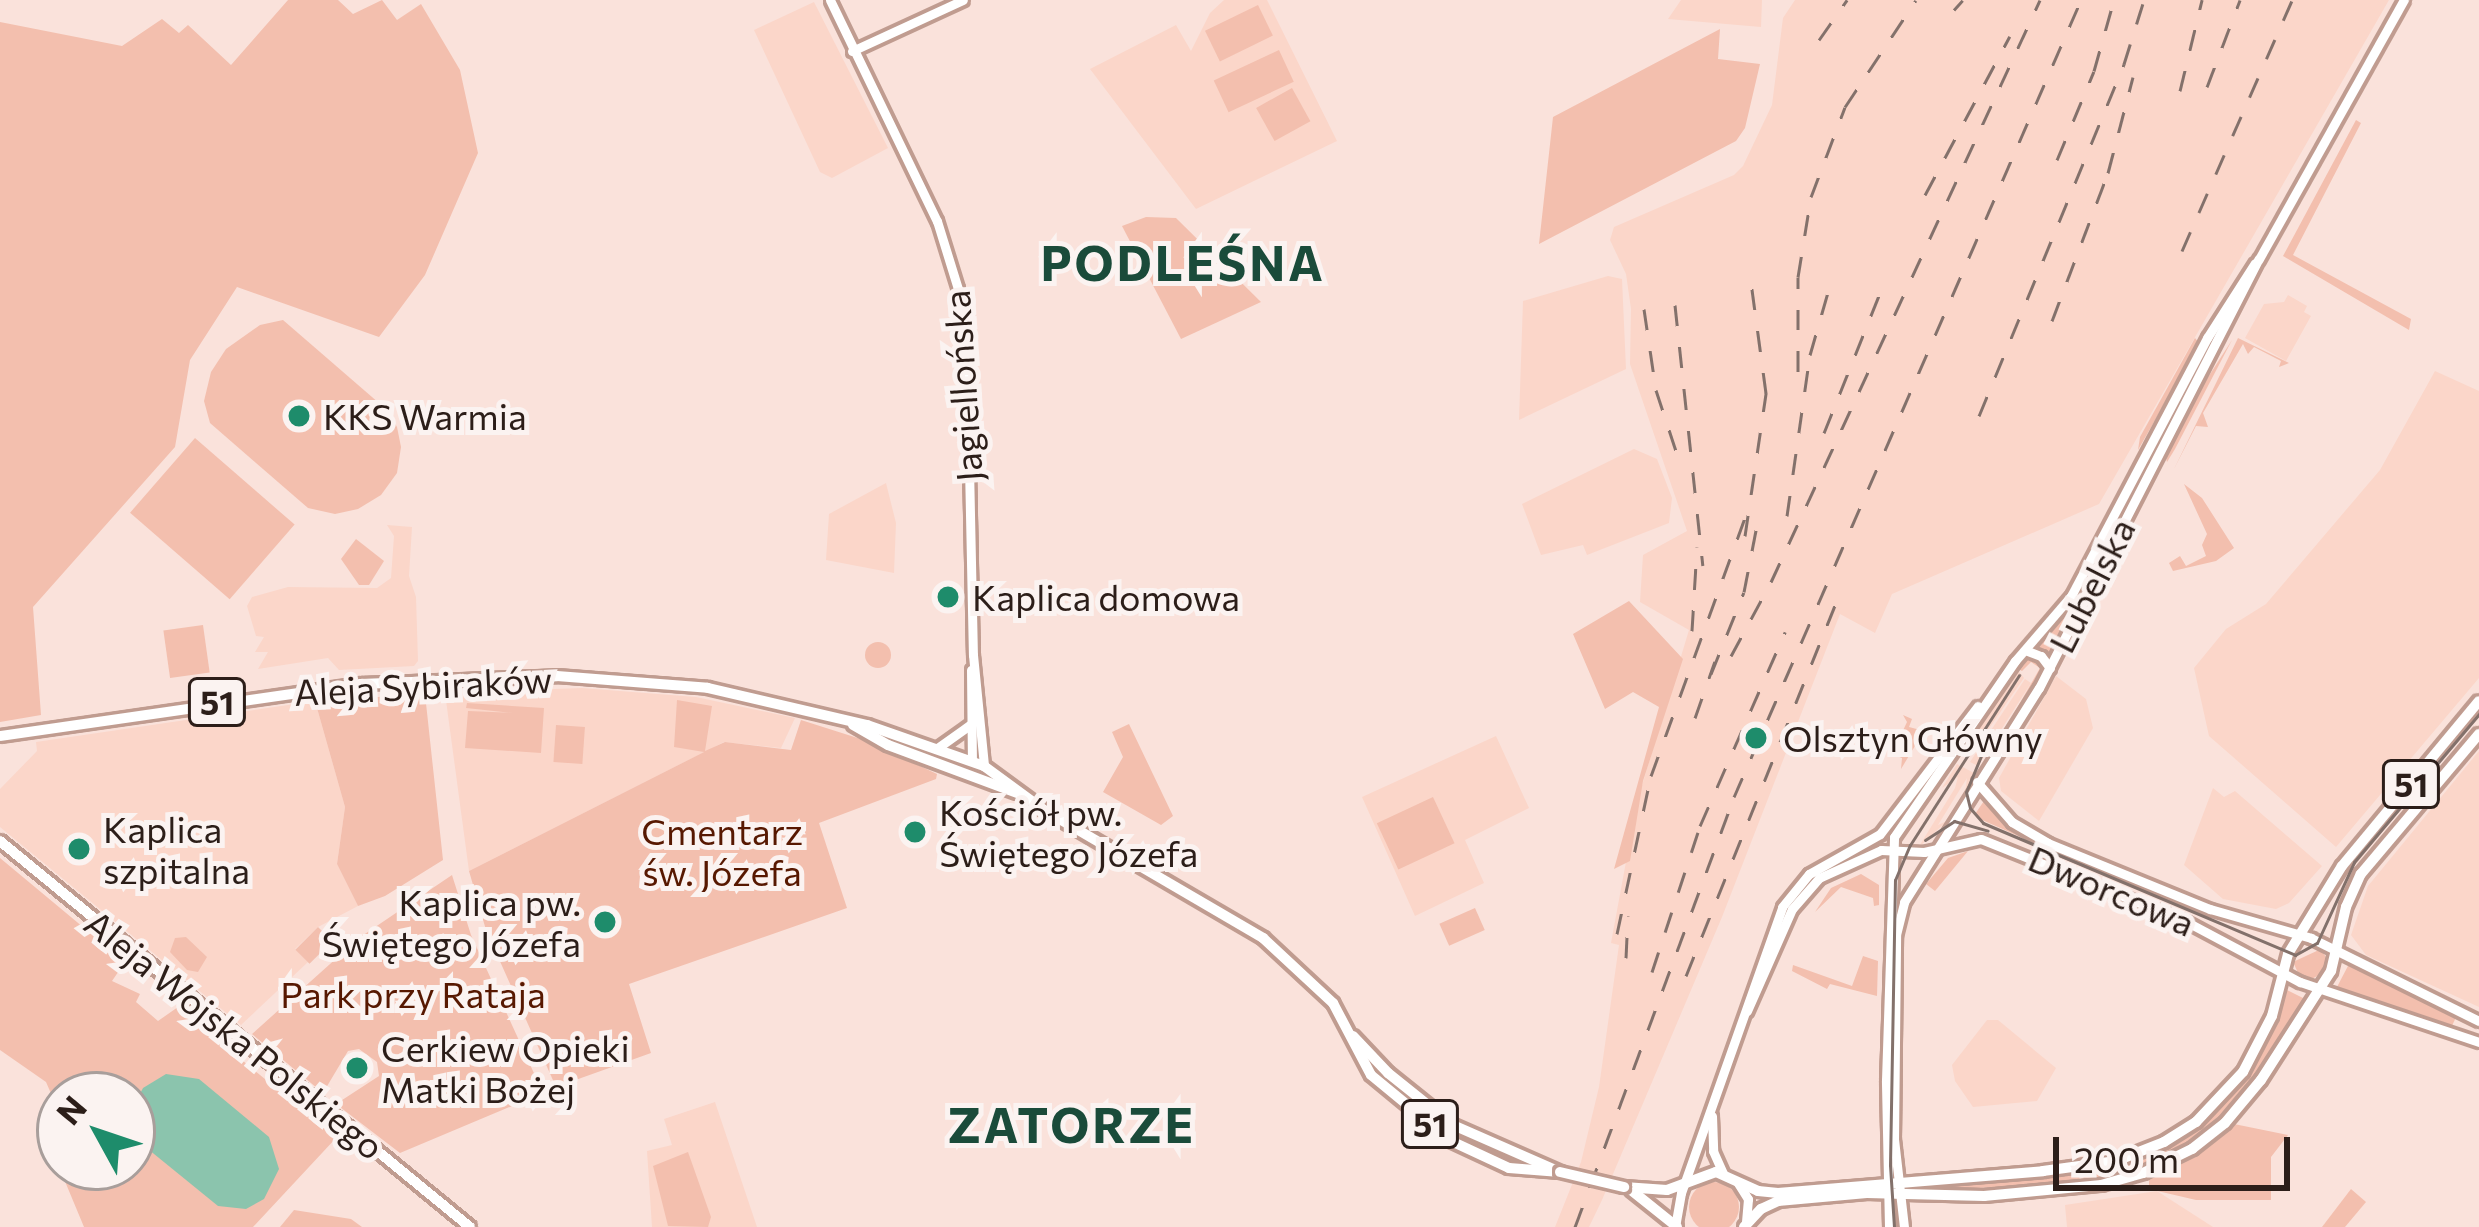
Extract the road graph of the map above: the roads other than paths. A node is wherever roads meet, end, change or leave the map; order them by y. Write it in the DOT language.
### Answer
graph roads {
  1 [pos="830,0"];
  2 [pos="963,0"];
  3 [pos="2404,0"];
  4 [pos="852,51"];
  5 [pos="2259,260"];
  6 [pos="2025,650"];
  7 [pos="973,655"];
  8 [pos="2050,668"];
  9 [pos="1994,691"];
  10 [pos="2479,701"];
  11 [pos="1968,718"];
  12 [pos="846,720"];
  13 [pos="970,724"];
  14 [pos="2479,734"];
  15 [pos="1963,735"];
  16 [pos="0,736"];
  17 [pos="936,748"];
  18 [pos="977,764"];
  19 [pos="1977,782"];
  20 [pos="1017,793"];
  21 [pos="0,841"];
  22 [pos="1890,848"];
  23 [pos="1933,850"];
  24 [pos="1827,868"];
  25 [pos="2300,934"];
  26 [pos="2336,952"];
  27 [pos="2284,972"];
  28 [pos="2319,988"];
  29 [pos="2479,1021"];
  30 [pos="2479,1042"];
  31 [pos="1712,1105"];
  32 [pos="1729,1176"];
  33 [pos="1685,1182"];
  34 [pos="1626,1188"];
  35 [pos="1893,1188"];
  36 [pos="1745,1225"];
  37 [pos="470,1227"];
  38 [pos="1676,1227"];
  39 [pos="1889,1227"];
  40 [pos="1904,1227"];
  1 -- 4 [label="street, Jagiellońska"];
  2 -- 4 [label="street"];
  3 -- 5 [label="street, Lubelska"];
  4 -- 7 [label="street, Jagiellońska"];
  5 -- 6 [label="street, Lubelska"];
  5 -- 8 [label="street, Lubelska"];
  6 -- 8 [label="street, Lubelska"];
  6 -- 9 [label="street"];
  7 -- 13 [label="street, Jagiellońska"];
  7 -- 18 [label="street, Jagiellońska"];
  8 -- 19 [label="street"];
  9 -- 11 [label="street"];
  9 -- 15 [label="street"];
  10 -- 25 [label="main road, 51"];
  11 -- 15 [label="street"];
  11 -- 24 [label="street"];
  12 -- 16 [label="main road, Aleja Sybiraków / 51"];
  12 -- 17 [label="main road, Aleja Sybiraków / 51"];
  12 -- 20 [label="main road, Aleja Sybiraków / 51"];
  13 -- 17 [label="street"];
  13 -- 18 [label="street, Jagiellońska"];
  14 -- 26 [label="main road, 51"];
  15 -- 22 [label="street"];
  17 -- 18 [label="main road, Aleja Sybiraków / 51"];
  18 -- 20 [label="main road, 51"];
  19 -- 23 [label="street"];
  19 -- 25 [label="street, Dworcowa"];
  20 -- 34 [label="main road, 51, bridge"];
  21 -- 37 [label="main road, Aleja Wojska Polskiego"];
  22 -- 23 [label="street, Dworcowa"];
  22 -- 24 [label="street"];
  22 -- 35 [label="street"];
  23 -- 27 [label="street, Dworcowa"];
  23 -- 35 [label="street"];
  24 -- 31 [label="street"];
  25 -- 26 [label="street, Dworcowa"];
  25 -- 27 [label="main road, 51"];
  26 -- 28 [label="main road, 51"];
  26 -- 29 [label="street"];
  27 -- 28 [label="street, Dworcowa"];
  27 -- 35 [label="main road, 51"];
  28 -- 30 [label="street"];
  28 -- 35 [label="main road, 51"];
  31 -- 32 [label="street"];
  31 -- 33 [label="street"];
  32 -- 33 [label="main road, 51"];
  32 -- 35 [label="main road, 51"];
  32 -- 36 [label="street"];
  33 -- 34 [label="main road, 51"];
  33 -- 38 [label="street"];
  34 -- 38 [label="main road, 51"];
  35 -- 36 [label="main road, 51"];
  35 -- 39 [label="street"];
  35 -- 40 [label="street"];
}
